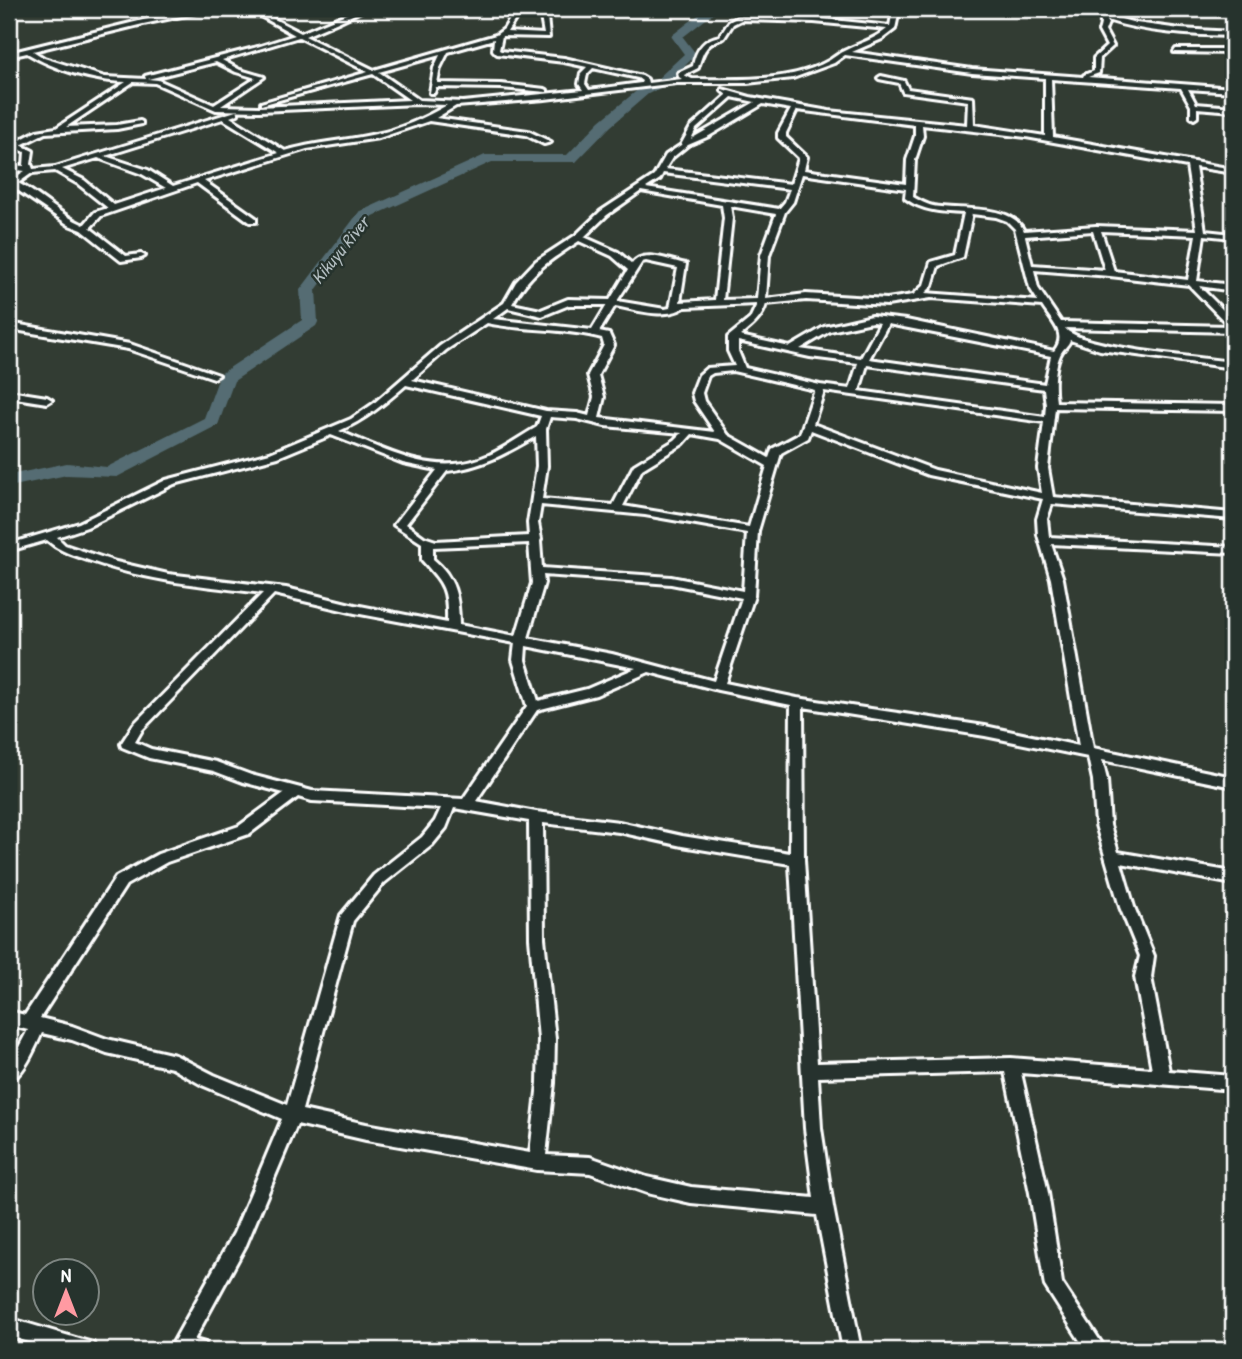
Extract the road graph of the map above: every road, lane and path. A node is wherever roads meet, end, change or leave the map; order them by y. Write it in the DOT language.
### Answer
graph roads {
  1 [pos="212,9"];
  2 [pos="251,9"];
  3 [pos="362,9"];
  4 [pos="519,9"];
  5 [pos="535,9"];
  6 [pos="900,9"];
  7 [pos="1090,9"];
  8 [pos="1172,9"];
  9 [pos="1233,10"];
  10 [pos="1103,17"];
  11 [pos="893,28"];
  12 [pos="1233,34"];
  13 [pos="500,35"];
  14 [pos="301,36"];
  15 [pos="27,50"];
  16 [pos="446,50"];
  17 [pos="1176,51"];
  18 [pos="1233,51"];
  19 [pos="844,53"];
  20 [pos="9,55"];
  21 [pos="219,61"];
  22 [pos="593,65"];
  23 [pos="374,72"];
  24 [pos="1048,76"];
  25 [pos="1080,77"];
  26 [pos="881,78"];
  27 [pos="689,80"];
  28 [pos="709,81"];
  29 [pos="130,82"];
  30 [pos="433,85"];
  31 [pos="644,85"];
  32 [pos="1183,86"];
  33 [pos="1233,90"];
  34 [pos="587,91"];
  35 [pos="575,93"];
  36 [pos="731,95"];
  37 [pos="417,102"];
  38 [pos="761,102"];
  39 [pos="431,103"];
  40 [pos="454,104"];
  41 [pos="1194,106"];
  42 [pos="215,108"];
  43 [pos="795,108"];
  44 [pos="247,109"];
  45 [pos="1233,109"];
  46 [pos="225,116"];
  47 [pos="1194,117"];
  48 [pos="429,119"];
  49 [pos="140,123"];
  50 [pos="918,123"];
  51 [pos="970,127"];
  52 [pos="57,130"];
  53 [pos="1049,138"];
  54 [pos="547,142"];
  55 [pos="687,143"];
  56 [pos="11,144"];
  57 [pos="285,154"];
  58 [pos="98,156"];
  59 [pos="1191,165"];
  60 [pos="9,167"];
  61 [pos="56,169"];
  62 [pos="29,170"];
  63 [pos="798,171"];
  64 [pos="1233,171"];
  65 [pos="661,172"];
  66 [pos="199,181"];
  67 [pos="10,185"];
  68 [pos="794,187"];
  69 [pos="908,187"];
  70 [pos="173,188"];
  71 [pos="641,189"];
  72 [pos="726,205"];
  73 [pos="113,208"];
  74 [pos="781,212"];
  75 [pos="968,212"];
  76 [pos="253,220"];
  77 [pos="85,228"];
  78 [pos="1096,228"];
  79 [pos="1201,231"];
  80 [pos="1019,234"];
  81 [pos="1233,236"];
  82 [pos="579,237"];
  83 [pos="141,256"];
  84 [pos="1028,267"];
  85 [pos="632,270"];
  86 [pos="1110,273"];
  87 [pos="1192,284"];
  88 [pos="1233,288"];
  89 [pos="916,296"];
  90 [pos="719,301"];
  91 [pos="764,301"];
  92 [pos="612,303"];
  93 [pos="1044,304"];
  94 [pos="507,305"];
  95 [pos="674,310"];
  96 [pos="486,320"];
  97 [pos="886,320"];
  98 [pos="9,326"];
  99 [pos="1233,327"];
  100 [pos="1063,330"];
  101 [pos="594,333"];
  102 [pos="733,337"];
  103 [pos="793,349"];
  104 [pos="1056,354"];
  105 [pos="867,360"];
  106 [pos="1233,365"];
  107 [pos="741,369"];
  108 [pos="214,375"];
  109 [pos="403,381"];
  110 [pos="1049,387"];
  111 [pos="820,388"];
  112 [pos="854,393"];
  113 [pos="9,394"];
  114 [pos="47,400"];
  115 [pos="1051,405"];
  116 [pos="1233,408"];
  117 [pos="546,414"];
  118 [pos="1048,420"];
  119 [pos="593,421"];
  120 [pos="808,426"];
  121 [pos="541,429"];
  122 [pos="690,431"];
  123 [pos="333,432"];
  124 [pos="724,437"];
  125 [pos="772,464"];
  126 [pos="442,470"];
  127 [pos="1047,499"];
  128 [pos="536,502"];
  129 [pos="618,506"];
  130 [pos="1233,516"];
  131 [pos="753,531"];
  132 [pos="50,536"];
  133 [pos="536,539"];
  134 [pos="1044,540"];
  135 [pos="427,541"];
  136 [pos="9,548"];
  137 [pos="1233,550"];
  138 [pos="539,571"];
  139 [pos="271,591"];
  140 [pos="748,597"];
  141 [pos="453,628"];
  142 [pos="521,640"];
  143 [pos="647,668"];
  144 [pos="718,686"];
  145 [pos="797,702"];
  146 [pos="533,706"];
  147 [pos="1091,753"];
  148 [pos="1233,782"];
  149 [pos="295,792"];
  150 [pos="459,804"];
  151 [pos="536,817"];
  152 [pos="1112,856"];
  153 [pos="797,860"];
  154 [pos="1233,878"];
  155 [pos="9,1018"];
  156 [pos="32,1025"];
  157 [pos="1011,1065"];
  158 [pos="809,1070"];
  159 [pos="9,1074"];
  160 [pos="1162,1077"];
  161 [pos="1233,1083"];
  162 [pos="292,1115"];
  163 [pos="537,1162"];
  164 [pos="824,1207"];
  165 [pos="9,1327"];
  166 [pos="185,1349"];
  167 [pos="86,1350"];
  168 [pos="852,1350"];
  169 [pos="1097,1350"];
  1 -- 15 [label="street"];
  2 -- 14 [label="street"];
  3 -- 14 [label="street"];
  4 -- 13 [label="street"];
  5 -- 13 [label="street"];
  6 -- 11 [label="street"];
  7 -- 10 [label="street"];
  8 -- 9 [label="street"];
  10 -- 12 [label="street"];
  10 -- 25 [label="street"];
  11 -- 19 [label="street"];
  11 -- 27 [label="street"];
  13 -- 16 [label="street"];
  13 -- 22 [label="street"];
  14 -- 21 [label="street"];
  14 -- 23 [label="street"];
  15 -- 20 [label="street"];
  15 -- 29 [label="street"];
  16 -- 23 [label="street"];
  16 -- 30 [label="street"];
  17 -- 18 [label="street"];
  19 -- 24 [label="street"];
  19 -- 28 [label="street"];
  21 -- 29 [label="street"];
  21 -- 42 [label="street"];
  22 -- 31 [label="street"];
  22 -- 34 [label="street"];
  23 -- 37 [label="street"];
  23 -- 44 [label="street"];
  24 -- 25 [label="street"];
  24 -- 53 [label="street"];
  25 -- 32 [label="street"];
  26 -- 51 [label="street"];
  27 -- 28 [label="street"];
  27 -- 31 [label="street"];
  28 -- 36 [label="street"];
  29 -- 42 [label="street"];
  29 -- 52 [label="street"];
  30 -- 35 [label="street"];
  30 -- 39 [label="street"];
  31 -- 34 [label="street"];
  32 -- 33 [label="street"];
  32 -- 41 [label="street"];
  34 -- 35 [label="street"];
  35 -- 40 [label="street"];
  36 -- 38 [label="street"];
  36 -- 55 [label="street"];
  37 -- 39 [label="street"];
  37 -- 44 [label="street"];
  38 -- 43 [label="street"];
  38 -- 55 [label="street"];
  39 -- 40 [label="street"];
  40 -- 48 [label="street"];
  41 -- 45 [label="street"];
  41 -- 47 [label="street"];
  42 -- 44 [label="street"];
  42 -- 46 [label="street"];
  43 -- 50 [label="street"];
  43 -- 63 [label="street"];
  44 -- 46 [label="street"];
  46 -- 57 [label="street"];
  46 -- 58 [label="street"];
  48 -- 54 [label="street"];
  48 -- 57 [label="street"];
  49 -- 52 [label="street"];
  50 -- 51 [label="street"];
  50 -- 69 [label="street"];
  51 -- 53 [label="street"];
  52 -- 56 [label="street"];
  53 -- 59 [label="street"];
  55 -- 65 [label="street"];
  56 -- 62 [label="street"];
  57 -- 66 [label="street"];
  58 -- 61 [label="street"];
  58 -- 70 [label="street"];
  59 -- 64 [label="street"];
  59 -- 79 [label="street"];
  60 -- 62 [label="street"];
  61 -- 62 [label="street"];
  61 -- 73 [label="street"];
  62 -- 67 [label="street"];
  63 -- 68 [label="street"];
  63 -- 69 [label="street"];
  65 -- 68 [label="street"];
  65 -- 71 [label="street"];
  66 -- 70 [label="street"];
  66 -- 76 [label="street"];
  67 -- 77 [label="street"];
  68 -- 74 [label="street"];
  69 -- 75 [label="street"];
  70 -- 73 [label="street"];
  71 -- 72 [label="street"];
  71 -- 82 [label="street"];
  72 -- 74 [label="street"];
  72 -- 90 [label="street"];
  73 -- 77 [label="street"];
  74 -- 91 [label="street"];
  75 -- 80 [label="street"];
  75 -- 89 [label="street"];
  77 -- 83 [label="street"];
  78 -- 79 [label="street"];
  78 -- 80 [label="street"];
  78 -- 86 [label="street"];
  79 -- 81 [label="street"];
  79 -- 87 [label="street"];
  80 -- 84 [label="street"];
  82 -- 85 [label="street"];
  82 -- 94 [label="street"];
  84 -- 86 [label="street"];
  84 -- 93 [label="street"];
  85 -- 92 [label="street"];
  85 -- 95 [label="street"];
  86 -- 87 [label="street"];
  87 -- 88 [label="street"];
  87 -- 99 [label="street"];
  89 -- 91 [label="street"];
  89 -- 93 [label="street"];
  90 -- 91 [label="street"];
  90 -- 95 [label="street"];
  91 -- 102 [label="street"];
  92 -- 94 [label="street"];
  92 -- 95 [label="street"];
  92 -- 101 [label="street"];
  93 -- 100 [label="street"];
  94 -- 96 [label="street"];
  96 -- 101 [label="street"];
  96 -- 109 [label="street"];
  97 -- 103 [label="street"];
  97 -- 104 [label="street"];
  97 -- 105 [label="street"];
  98 -- 108 [label="street"];
  99 -- 100 [label="street"];
  100 -- 104 [label="street"];
  100 -- 106 [label="street"];
  101 -- 119 [label="street"];
  102 -- 103 [label="street"];
  102 -- 107 [label="street"];
  103 -- 105 [label="street"];
  104 -- 110 [label="street"];
  105 -- 110 [label="street"];
  105 -- 112 [label="street"];
  107 -- 111 [label="street"];
  107 -- 124 [label="street"];
  109 -- 117 [label="street"];
  109 -- 123 [label="street"];
  110 -- 115 [label="street"];
  111 -- 112 [label="street"];
  111 -- 120 [label="street"];
  112 -- 118 [label="street"];
  113 -- 114 [label="street"];
  115 -- 116 [label="street"];
  115 -- 118 [label="street"];
  117 -- 119 [label="street"];
  117 -- 121 [label="street"];
  118 -- 127 [label="street"];
  119 -- 122 [label="street"];
  120 -- 125 [label="street"];
  120 -- 127 [label="street"];
  121 -- 126 [label="street"];
  121 -- 128 [label="street"];
  122 -- 124 [label="street"];
  122 -- 129 [label="street"];
  123 -- 126 [label="street"];
  123 -- 132 [label="street"];
  124 -- 125 [label="street"];
  125 -- 131 [label="street"];
  126 -- 135 [label="street"];
  127 -- 130 [label="street"];
  127 -- 134 [label="street"];
  128 -- 129 [label="street"];
  128 -- 133 [label="street"];
  129 -- 131 [label="street"];
  131 -- 140 [label="street"];
  132 -- 136 [label="street"];
  132 -- 139 [label="street"];
  133 -- 135 [label="street"];
  133 -- 138 [label="street"];
  134 -- 137 [label="street"];
  134 -- 147 [label="street"];
  135 -- 141 [label="street"];
  138 -- 140 [label="street"];
  138 -- 142 [label="street"];
  139 -- 141 [label="street"];
  139 -- 149 [label="street"];
  140 -- 144 [label="street"];
  141 -- 142 [label="street"];
  142 -- 143 [label="street"];
  142 -- 146 [label="street"];
  143 -- 144 [label="street"];
  143 -- 146 [label="street"];
  144 -- 145 [label="street"];
  145 -- 147 [label="street"];
  145 -- 153 [label="street"];
  146 -- 150 [label="street"];
  147 -- 148 [label="street"];
  147 -- 152 [label="street"];
  149 -- 150 [label="street"];
  149 -- 156 [label="street"];
  150 -- 151 [label="street"];
  150 -- 162 [label="street"];
  151 -- 153 [label="street"];
  151 -- 163 [label="street"];
  152 -- 154 [label="street"];
  152 -- 160 [label="street"];
  153 -- 158 [label="street"];
  155 -- 156 [label="street"];
  156 -- 159 [label="street"];
  156 -- 162 [label="street"];
  157 -- 158 [label="street"];
  157 -- 160 [label="street"];
  157 -- 169 [label="street"];
  158 -- 164 [label="street"];
  160 -- 161 [label="street"];
  162 -- 163 [label="street"];
  162 -- 166 [label="street"];
  163 -- 164 [label="street"];
  164 -- 168 [label="street"];
  165 -- 167 [label="street"];
}
